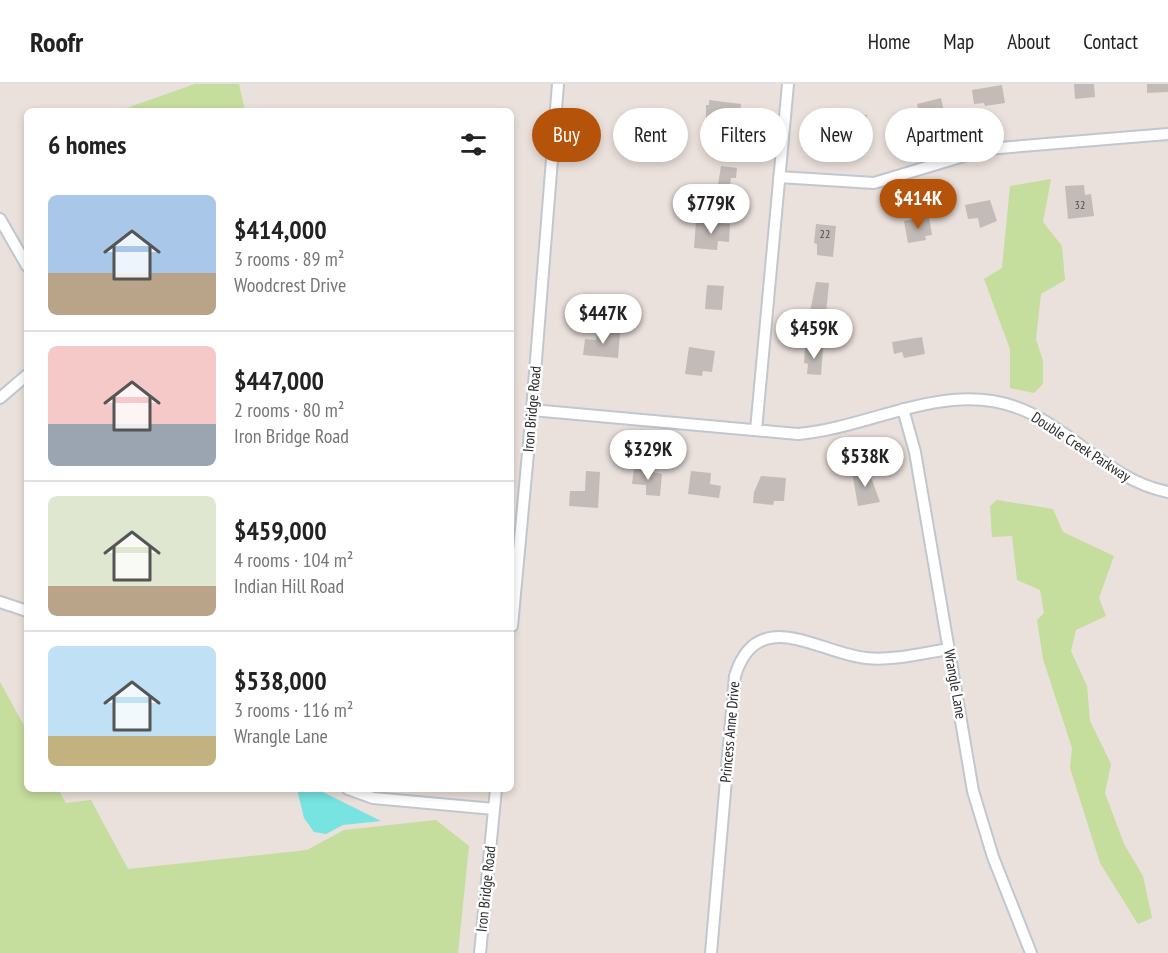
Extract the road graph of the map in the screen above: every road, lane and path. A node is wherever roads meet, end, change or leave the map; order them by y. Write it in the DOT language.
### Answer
graph roads {
  1 [pos="558,84"];
  2 [pos="788,84"];
  3 [pos="1168,134"];
  4 [pos="779,177"];
  5 [pos="0,219"];
  6 [pos="24,261"];
  7 [pos="24,378"];
  8 [pos="0,398"];
  9 [pos="903,409"];
  10 [pos="532,410"];
  11 [pos="756,430"];
  12 [pos="1168,492"];
  13 [pos="0,602"];
  14 [pos="514,604"];
  15 [pos="24,610"];
  16 [pos="949,649"];
  17 [pos="356,792"];
  18 [pos="496,792"];
  19 [pos="494,808"];
  20 [pos="480,953"];
  21 [pos="711,953"];
  22 [pos="1031,953"];
  1 -- 10 [label="street, Iron Bridge Road"];
  2 -- 4 [label="street"];
  3 -- 4 [label="street"];
  4 -- 11 [label="street"];
  5 -- 6 [label="street"];
  7 -- 8 [label="street"];
  9 -- 11 [label="street, Double Creek Parkway"];
  9 -- 12 [label="street, Double Creek Parkway"];
  9 -- 16 [label="street, Wrangle Lane"];
  10 -- 11 [label="street, Double Creek Parkway"];
  10 -- 14 [label="street, Iron Bridge Road"];
  13 -- 15 [label="street"];
  16 -- 21 [label="street, Princess Anne Drive"];
  16 -- 22 [label="street, Wrangle Lane"];
  17 -- 19 [label="street"];
  18 -- 19 [label="street, Iron Bridge Road"];
  19 -- 20 [label="street, Iron Bridge Road"];
}
